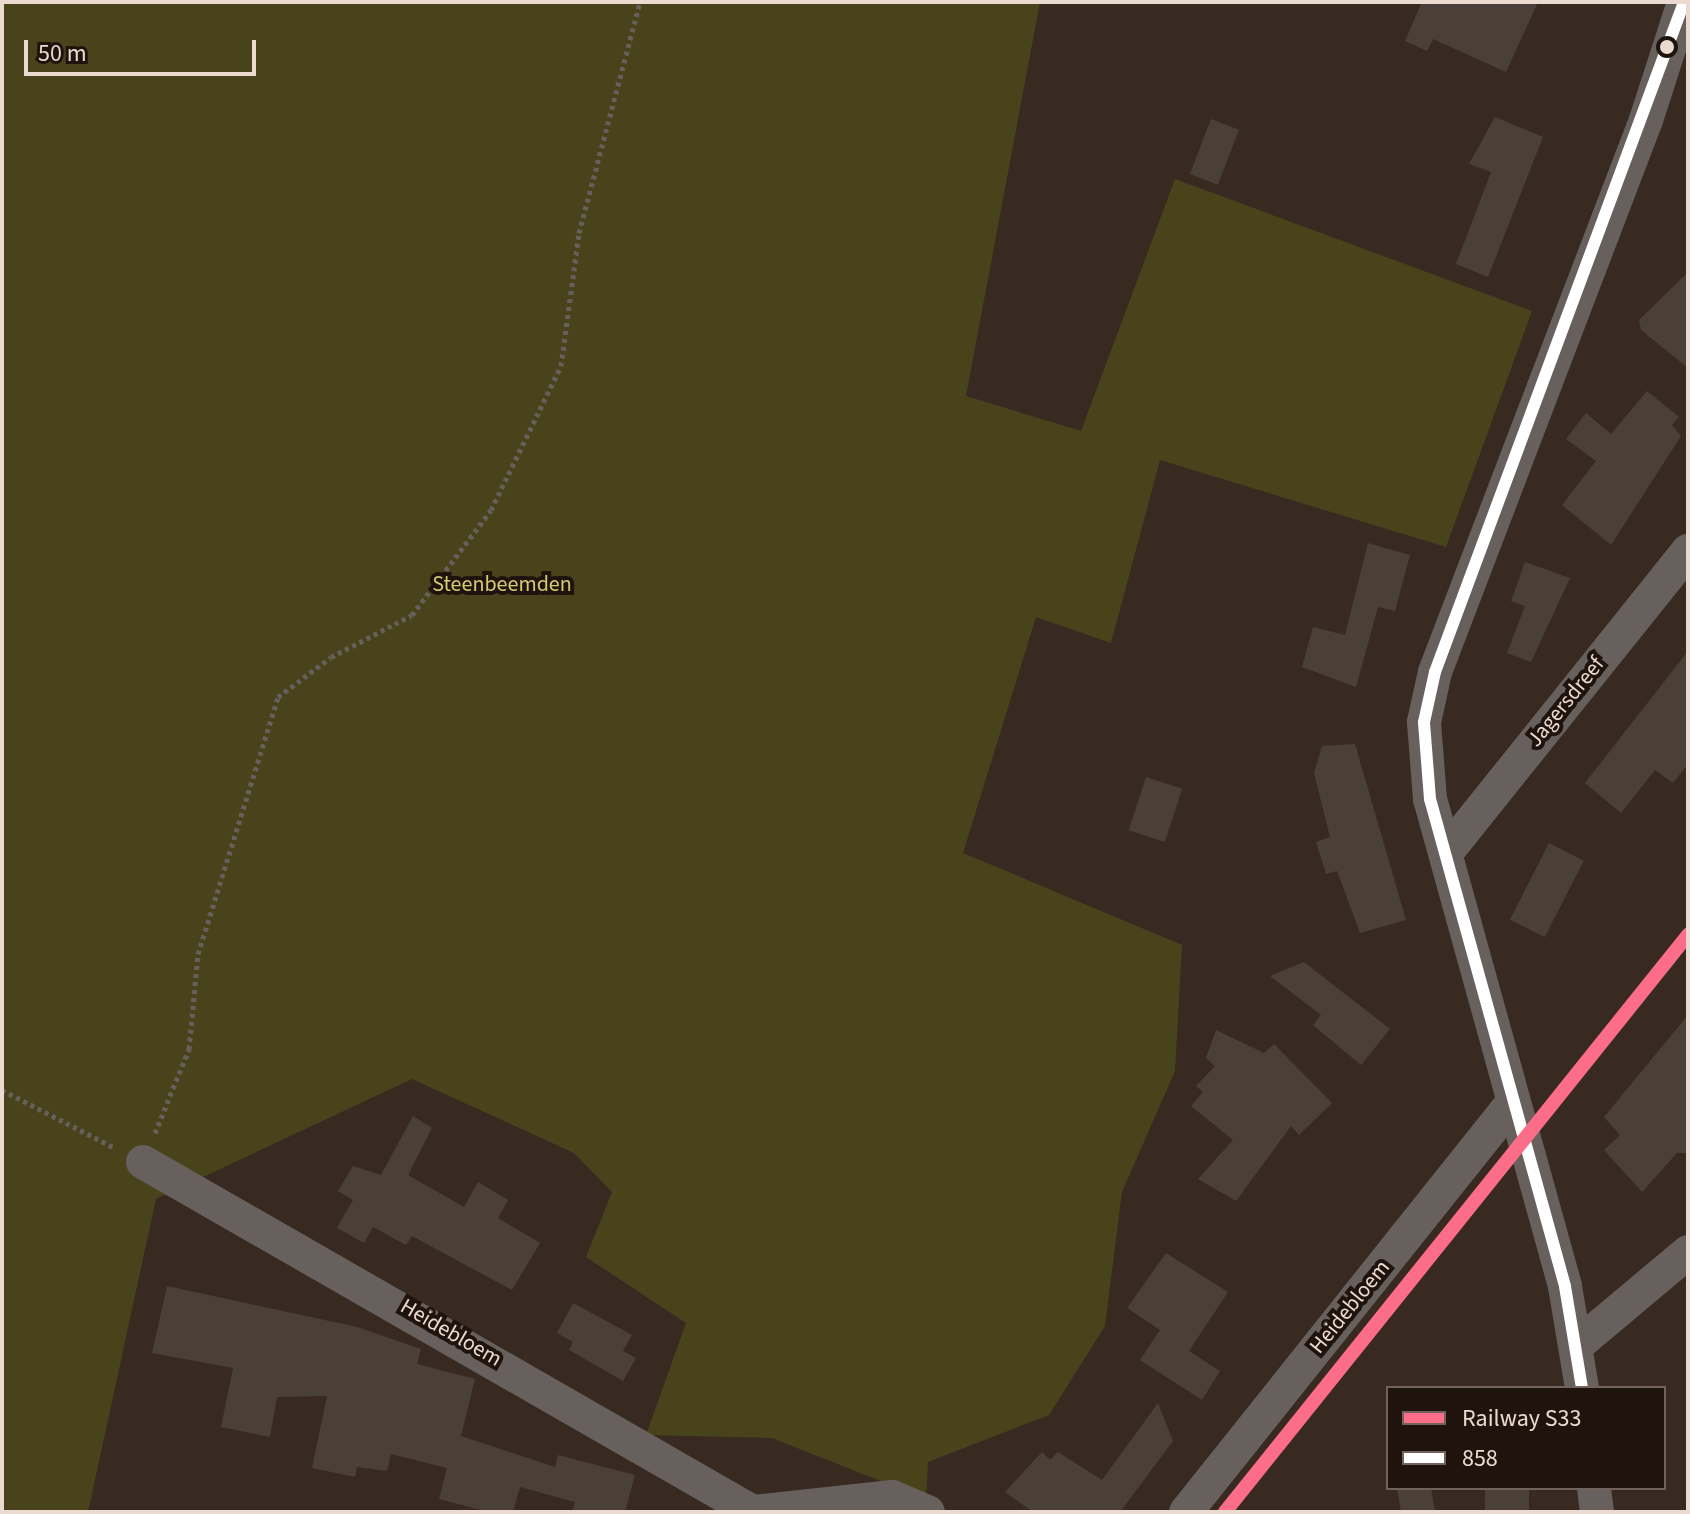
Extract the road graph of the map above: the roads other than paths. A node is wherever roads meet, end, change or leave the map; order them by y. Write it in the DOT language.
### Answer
graph roads {
  1 [pos="1684,2"];
  2 [pos="1688,551"];
  3 [pos="1446,853"];
  4 [pos="1513,1102"];
  5 [pos="143,1162"];
  6 [pos="1688,1252"];
  7 [pos="1576,1346"];
  8 [pos="1582,1386"];
  9 [pos="1594,1490"];
  10 [pos="754,1512"];
  11 [pos="928,1512"];
  12 [pos="1186,1512"];
  13 [pos="1597,1512"];
  1 -- 3 [label="street"];
  2 -- 3 [label="street, Jagersdreef"];
  3 -- 4 [label="street"];
  4 -- 7 [label="street"];
  4 -- 12 [label="street, Heidebloem"];
  5 -- 10 [label="street, Heidebloem"];
  6 -- 7 [label="street"];
  7 -- 8 [label="street"];
  9 -- 13 [label="street"];
  10 -- 11 [label="street, Heidebloem"];
}
